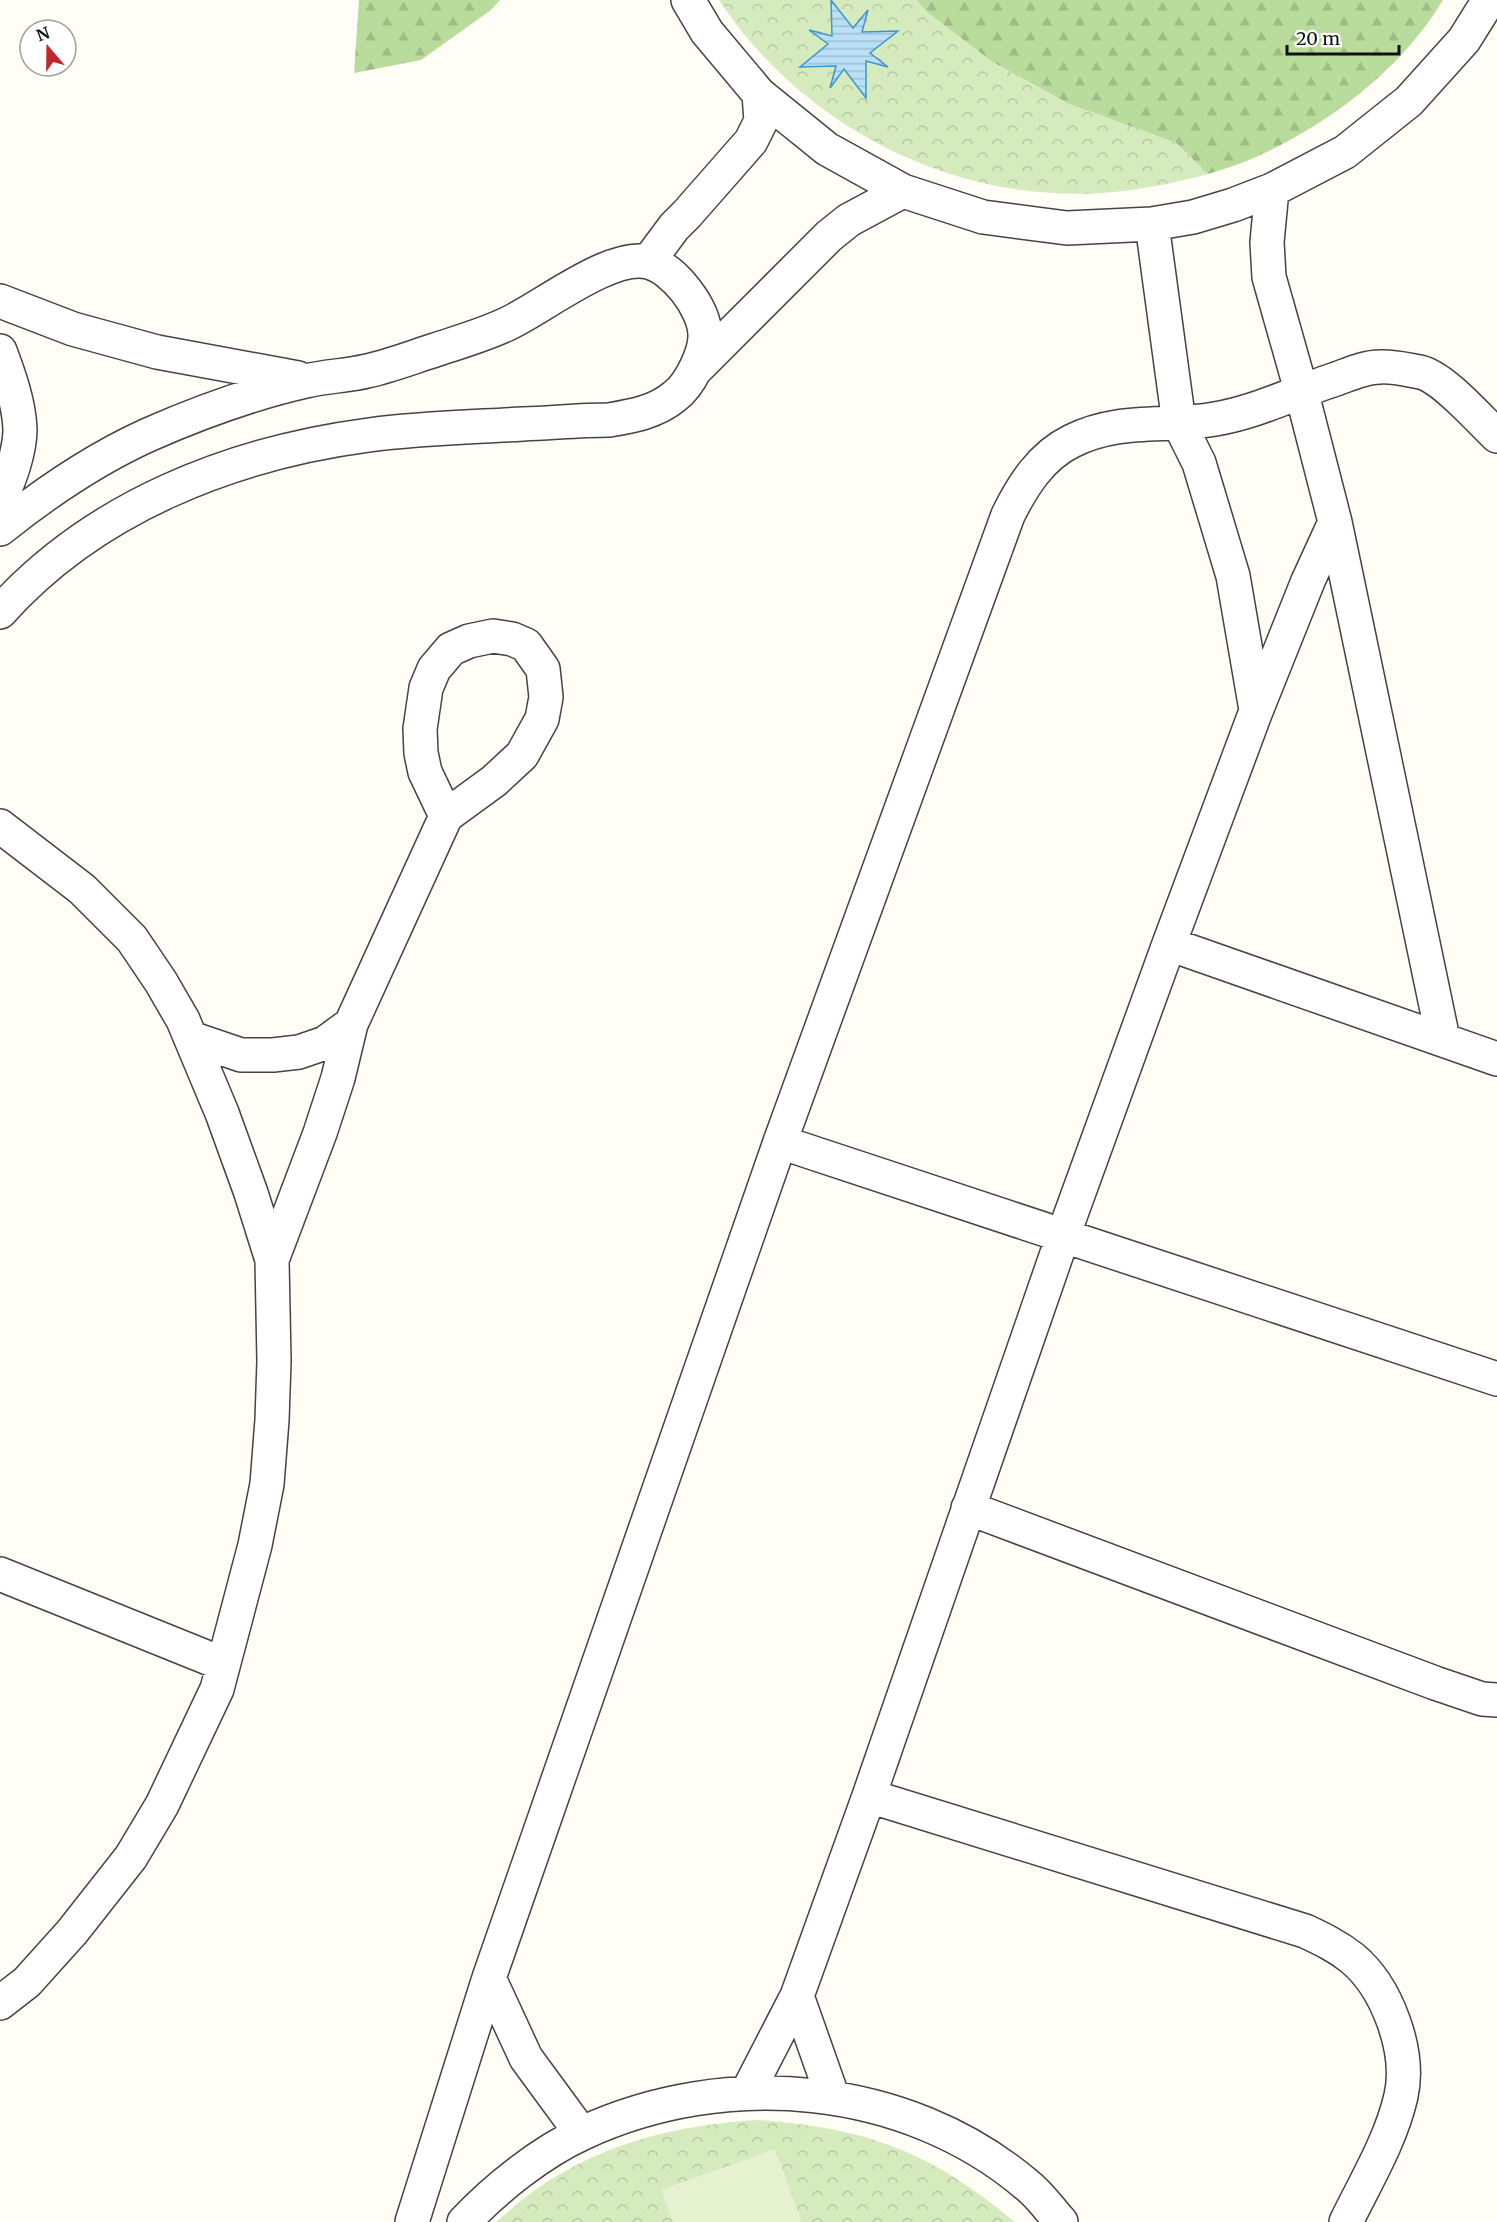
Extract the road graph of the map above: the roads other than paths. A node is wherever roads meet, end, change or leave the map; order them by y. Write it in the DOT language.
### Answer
graph roads {
  1 [pos="688,0"];
  2 [pos="1489,0"];
  3 [pos="759,94"];
  4 [pos="1272,190"];
  5 [pos="903,191"];
  6 [pos="1152,224"];
  7 [pos="648,262"];
  8 [pos="0,301"];
  9 [pos="0,351"];
  10 [pos="698,368"];
  11 [pos="309,380"];
  12 [pos="1301,390"];
  13 [pos="1179,423"];
  14 [pos="1497,436"];
  15 [pos="0,502"];
  16 [pos="1335,522"];
  17 [pos="0,530"];
  18 [pos="0,612"];
  19 [pos="1256,711"];
  20 [pos="446,816"];
  21 [pos="0,826"];
  22 [pos="1169,944"];
  23 [pos="351,1024"];
  24 [pos="191,1038"];
  25 [pos="1443,1039"];
  26 [pos="1497,1059"];
  27 [pos="780,1142"];
  28 [pos="1063,1236"];
  29 [pos="272,1260"];
  30 [pos="1497,1379"];
  31 [pos="968,1508"];
  32 [pos="0,1574"];
  33 [pos="224,1664"];
  34 [pos="1497,1700"];
  35 [pos="869,1796"];
  36 [pos="489,1978"];
  37 [pos="797,1996"];
  38 [pos="0,2003"];
  39 [pos="747,2093"];
  40 [pos="833,2098"];
  41 [pos="581,2133"];
  42 [pos="412,2222"];
  43 [pos="464,2222"];
  44 [pos="1061,2222"];
  45 [pos="1346,2222"];
  1 -- 3 [label="street"];
  2 -- 4 [label="street"];
  3 -- 5 [label="street"];
  3 -- 7 [label="street"];
  4 -- 6 [label="street"];
  4 -- 12 [label="street"];
  5 -- 6 [label="street"];
  5 -- 10 [label="street"];
  6 -- 13 [label="street"];
  7 -- 10 [label="street"];
  7 -- 11 [label="street"];
  8 -- 11 [label="street"];
  9 -- 15 [label="street"];
  10 -- 18 [label="street"];
  11 -- 17 [label="street"];
  12 -- 13 [label="street"];
  12 -- 14 [label="street"];
  12 -- 16 [label="street"];
  13 -- 19 [label="street"];
  13 -- 27 [label="street"];
  16 -- 19 [label="street"];
  16 -- 25 [label="street"];
  19 -- 22 [label="street"];
  20 -- 20 [label="street"];
  20 -- 23 [label="street"];
  21 -- 24 [label="street"];
  22 -- 25 [label="street"];
  22 -- 28 [label="street"];
  23 -- 24 [label="street"];
  23 -- 29 [label="street"];
  24 -- 29 [label="street"];
  25 -- 26 [label="street"];
  27 -- 28 [label="street"];
  27 -- 36 [label="street"];
  28 -- 30 [label="street"];
  28 -- 31 [label="street"];
  29 -- 33 [label="street"];
  31 -- 34 [label="street"];
  31 -- 35 [label="street"];
  32 -- 33 [label="street"];
  33 -- 38 [label="street"];
  35 -- 37 [label="street"];
  35 -- 45 [label="street"];
  36 -- 41 [label="street"];
  36 -- 42 [label="street"];
  37 -- 39 [label="street"];
  37 -- 40 [label="street"];
  39 -- 40 [label="street"];
  39 -- 41 [label="street"];
  40 -- 44 [label="street"];
  41 -- 43 [label="street"];
}
